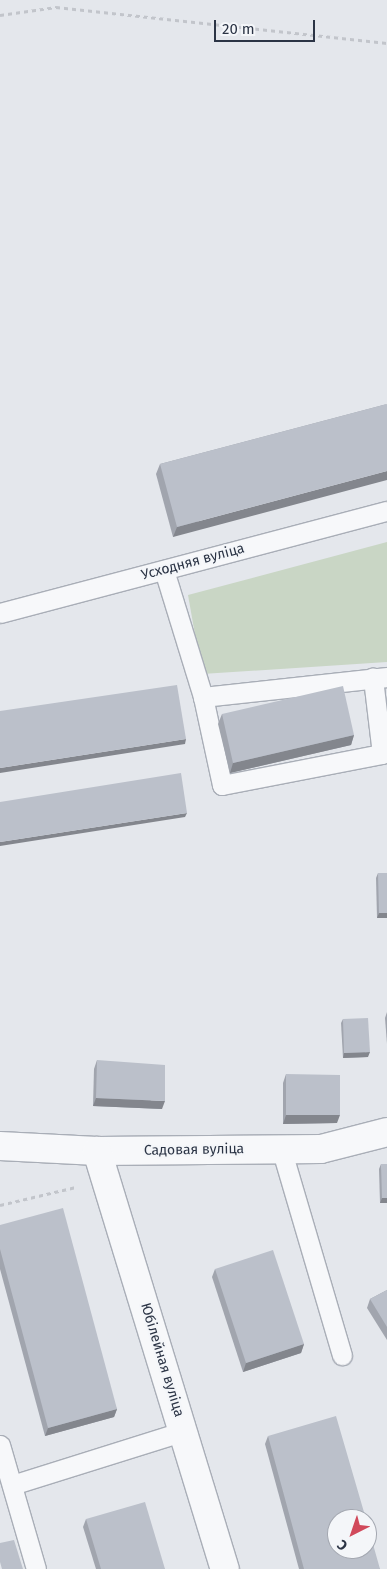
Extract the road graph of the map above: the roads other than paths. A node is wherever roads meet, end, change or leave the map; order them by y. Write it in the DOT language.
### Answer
graph roads {
  1 [pos="387,511"];
  2 [pos="164,570"];
  3 [pos="0,613"];
  4 [pos="380,677"];
  5 [pos="203,698"];
  6 [pos="387,1132"];
  7 [pos="0,1146"];
  8 [pos="281,1148"];
  9 [pos="97,1151"];
  10 [pos="342,1356"];
  11 [pos="184,1431"];
  12 [pos="0,1445"];
  13 [pos="12,1485"];
  14 [pos="36,1569"];
  15 [pos="225,1569"];
  1 -- 2 [label="lane, Усходняя вуліца"];
  2 -- 3 [label="lane, Усходняя вуліца"];
  2 -- 5 [label="lane"];
  4 -- 5 [label="lane"];
  4 -- 5 [label="lane"];
  6 -- 8 [label="street, Садовая вуліца"];
  7 -- 9 [label="street, Садовая вуліца"];
  8 -- 9 [label="street, Садовая вуліца"];
  8 -- 10 [label="lane"];
  9 -- 11 [label="street, Юбілейная вуліца"];
  11 -- 13 [label="lane"];
  11 -- 15 [label="street, Юбілейная вуліца"];
  12 -- 13 [label="lane"];
  13 -- 14 [label="lane"];
}
